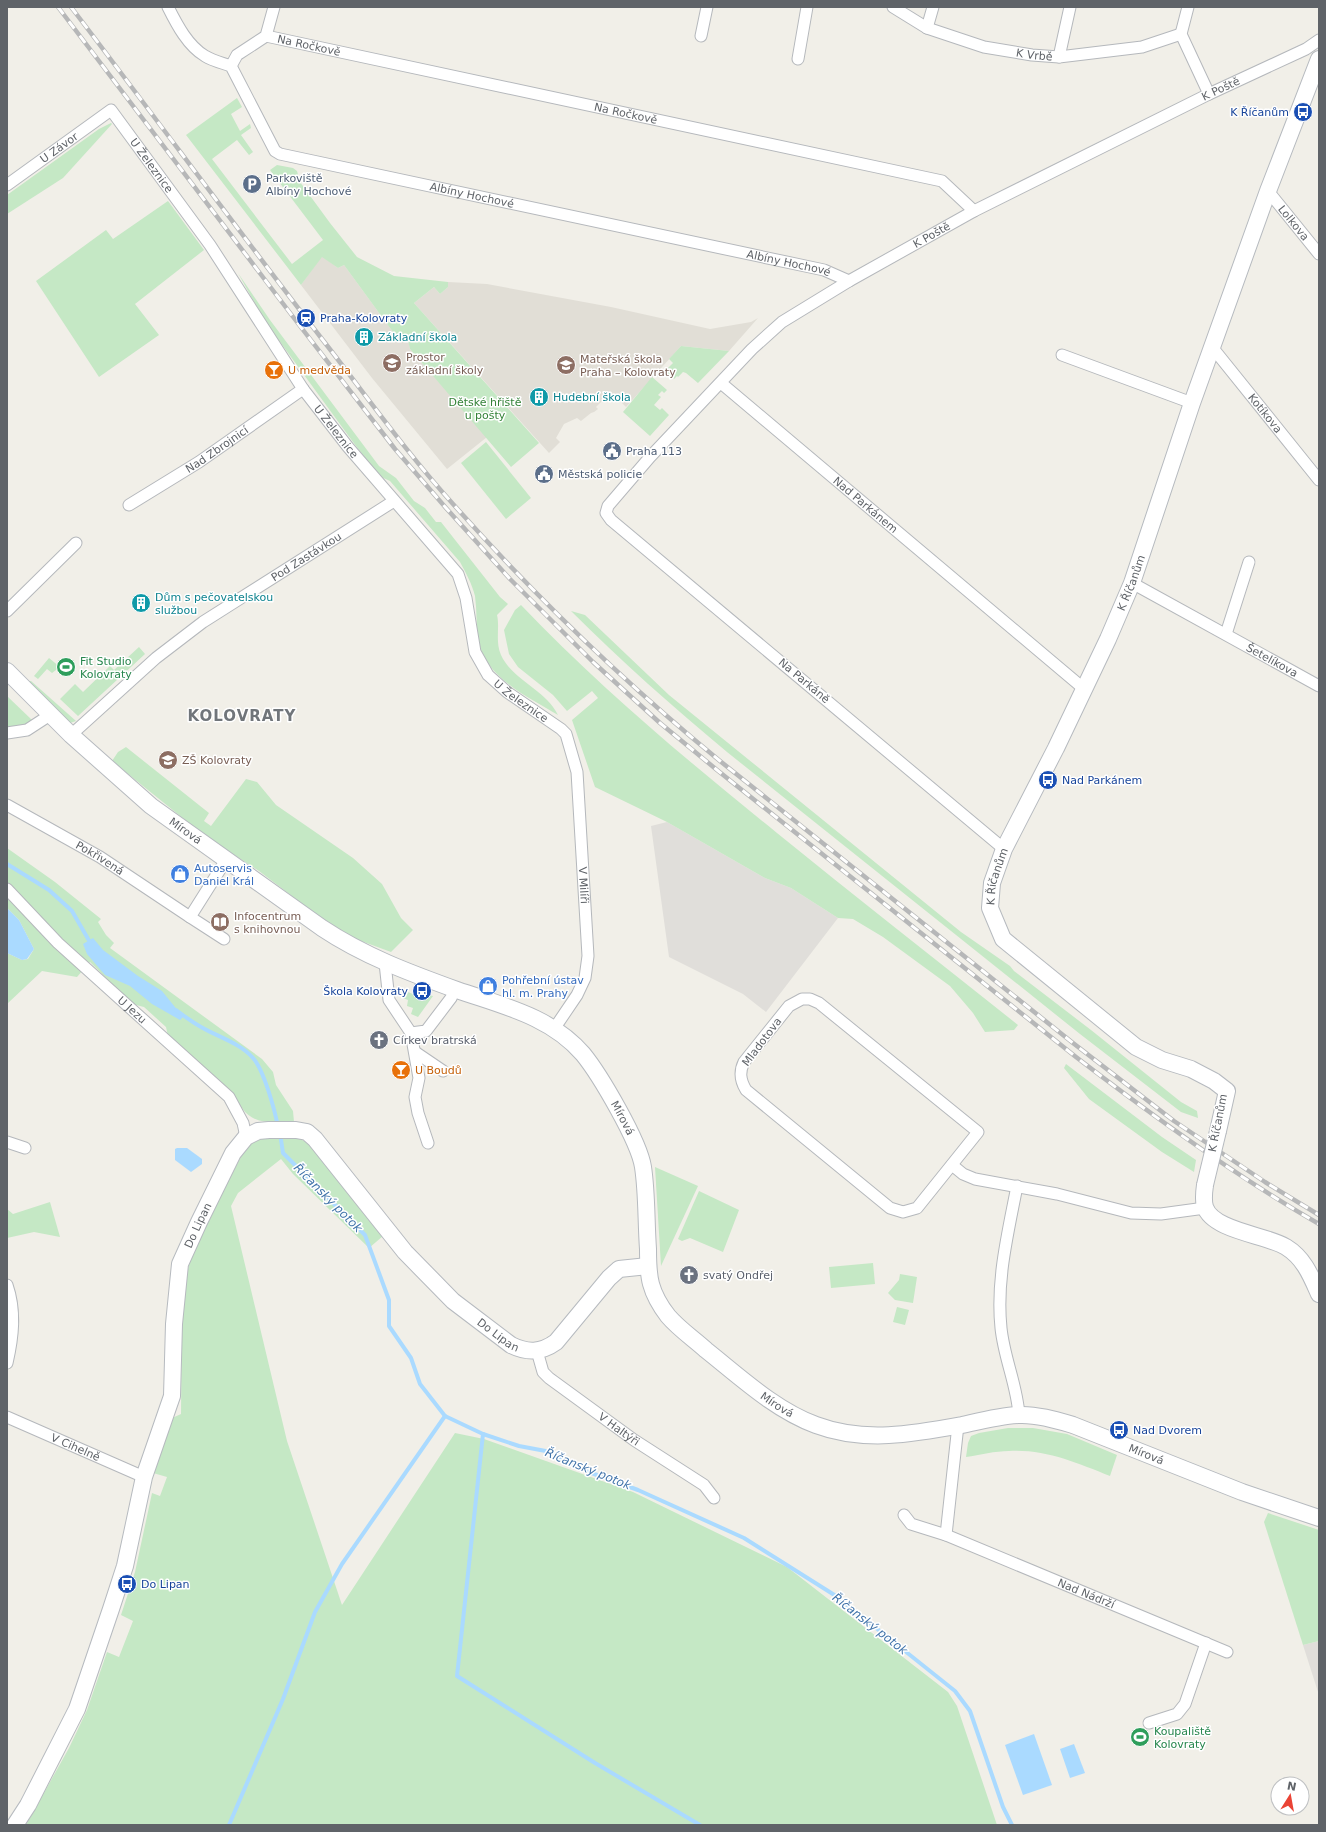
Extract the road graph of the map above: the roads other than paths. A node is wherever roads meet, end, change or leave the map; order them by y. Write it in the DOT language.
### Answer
graph roads {
  1 [pos="168,7"];
  2 [pos="274,7"];
  3 [pos="706,7"];
  4 [pos="807,7"];
  5 [pos="894,7"];
  6 [pos="933,7"];
  7 [pos="1070,7"];
  8 [pos="1188,7"];
  9 [pos="928,28"];
  10 [pos="1181,34"];
  11 [pos="266,36"];
  12 [pos="701,36"];
  13 [pos="1319,40"];
  14 [pos="1059,57"];
  15 [pos="798,59"];
  16 [pos="1319,59"];
  17 [pos="232,66"];
  18 [pos="1209,94"];
  19 [pos="111,110"];
  20 [pos="7,185"];
  21 [pos="1268,191"];
  22 [pos="974,211"];
  23 [pos="1319,254"];
  24 [pos="849,281"];
  25 [pos="1212,347"];
  26 [pos="1062,355"];
  27 [pos="720,384"];
  28 [pos="303,389"];
  29 [pos="1192,403"];
  30 [pos="1319,480"];
  31 [pos="394,501"];
  32 [pos="129,505"];
  33 [pos="606,512"];
  34 [pos="76,543"];
  35 [pos="1249,562"];
  36 [pos="1132,583"];
  37 [pos="7,611"];
  38 [pos="1226,634"];
  39 [pos="7,671"];
  40 [pos="1319,686"];
  41 [pos="1083,688"];
  42 [pos="50,715"];
  43 [pos="7,733"];
  44 [pos="566,734"];
  45 [pos="71,735"];
  46 [pos="7,805"];
  47 [pos="1004,848"];
  48 [pos="226,860"];
  49 [pos="7,890"];
  50 [pos="190,917"];
  51 [pos="224,939"];
  52 [pos="385,963"];
  53 [pos="455,989"];
  54 [pos="554,1029"];
  55 [pos="411,1033"];
  56 [pos="415,1052"];
  57 [pos="443,1071"];
  58 [pos="246,1136"];
  59 [pos="7,1142"];
  60 [pos="428,1143"];
  61 [pos="24,1148"];
  62 [pos="952,1166"];
  63 [pos="1017,1186"];
  64 [pos="1205,1208"];
  65 [pos="648,1266"];
  66 [pos="7,1286"];
  67 [pos="1319,1294"];
  68 [pos="537,1351"];
  69 [pos="7,1363"];
  70 [pos="1019,1415"];
  71 [pos="7,1417"];
  72 [pos="958,1425"];
  73 [pos="144,1477"];
  74 [pos="714,1498"];
  75 [pos="904,1515"];
  76 [pos="1319,1518"];
  77 [pos="946,1535"];
  78 [pos="1206,1643"];
  79 [pos="1227,1652"];
  80 [pos="1149,1723"];
  81 [pos="15,1825"];
  1 -- 17 [label="street"];
  2 -- 11 [label="street"];
  3 -- 12 [label="street"];
  4 -- 15 [label="street"];
  5 -- 9 [label="street, K Vrbě"];
  6 -- 9 [label="street"];
  7 -- 14 [label="street"];
  8 -- 10 [label="street"];
  9 -- 14 [label="street, K Vrbě"];
  10 -- 14 [label="street, K Vrbě"];
  10 -- 18 [label="street"];
  11 -- 17 [label="street"];
  11 -- 22 [label="street, Na Ročkově"];
  13 -- 18 [label="street, K Poště"];
  16 -- 21 [label="street, K Říčanům"];
  17 -- 24 [label="street, Albíny Hochové"];
  18 -- 22 [label="street, K Poště"];
  19 -- 20 [label="street, U Závor"];
  19 -- 28 [label="street, U Železnice"];
  21 -- 23 [label="street, Lolkova"];
  21 -- 25 [label="street, K Říčanům"];
  22 -- 24 [label="street, K Poště"];
  24 -- 27 [label="street, K Poště"];
  25 -- 29 [label="street, K Říčanům"];
  25 -- 30 [label="street, Kotíkova"];
  26 -- 29 [label="street"];
  27 -- 33 [label="street, K Poště"];
  27 -- 41 [label="street, Nad Parkánem"];
  28 -- 31 [label="street, U Železnice"];
  28 -- 32 [label="street, Nad Zbrojnicí"];
  29 -- 36 [label="street, K Říčanům"];
  31 -- 44 [label="street, U Železnice"];
  31 -- 45 [label="street, Pod Zastávkou"];
  33 -- 47 [label="street, Na Parkáně"];
  34 -- 37 [label="street"];
  35 -- 38 [label="street"];
  36 -- 38 [label="street, Šetelíkova"];
  36 -- 41 [label="street, K Říčanům"];
  38 -- 40 [label="street, Šetelíkova"];
  39 -- 42 [label="street, Mírová"];
  41 -- 47 [label="street, K Říčanům"];
  42 -- 43 [label="street"];
  42 -- 45 [label="street, Mírová"];
  44 -- 54 [label="street, V Milíři"];
  45 -- 48 [label="street, Mírová"];
  46 -- 50 [label="street, Pokřivená"];
  47 -- 64 [label="street, K Říčanům, bridge"];
  48 -- 50 [label="street"];
  48 -- 52 [label="street, Mírová"];
  49 -- 58 [label="street, U Jezu"];
  50 -- 51 [label="street, Pokřivená"];
  52 -- 53 [label="street, Mírová"];
  52 -- 55 [label="street"];
  53 -- 54 [label="street, Mírová"];
  53 -- 55 [label="street"];
  54 -- 65 [label="street, Mírová"];
  55 -- 56 [label="street"];
  56 -- 57 [label="street"];
  56 -- 60 [label="street"];
  58 -- 68 [label="street, Do Lipan"];
  58 -- 73 [label="street, Do Lipan"];
  59 -- 61 [label="street"];
  62 -- 62 [label="street, Mladotova"];
  62 -- 63 [label="street"];
  63 -- 64 [label="street"];
  63 -- 70 [label="street"];
  64 -- 67 [label="street"];
  65 -- 68 [label="street"];
  65 -- 72 [label="street, Mírová"];
  66 -- 69 [label="street"];
  68 -- 74 [label="street, V Haltýři"];
  70 -- 72 [label="street, Mírová"];
  70 -- 76 [label="street, Mírová"];
  71 -- 73 [label="street, V Cihelně"];
  72 -- 77 [label="street"];
  73 -- 81 [label="street, Do Lipan"];
  75 -- 77 [label="street, Nad Nádrží"];
  77 -- 78 [label="street, Nad Nádrží"];
  78 -- 79 [label="street, Nad Nádrží"];
  78 -- 80 [label="street"];
}
